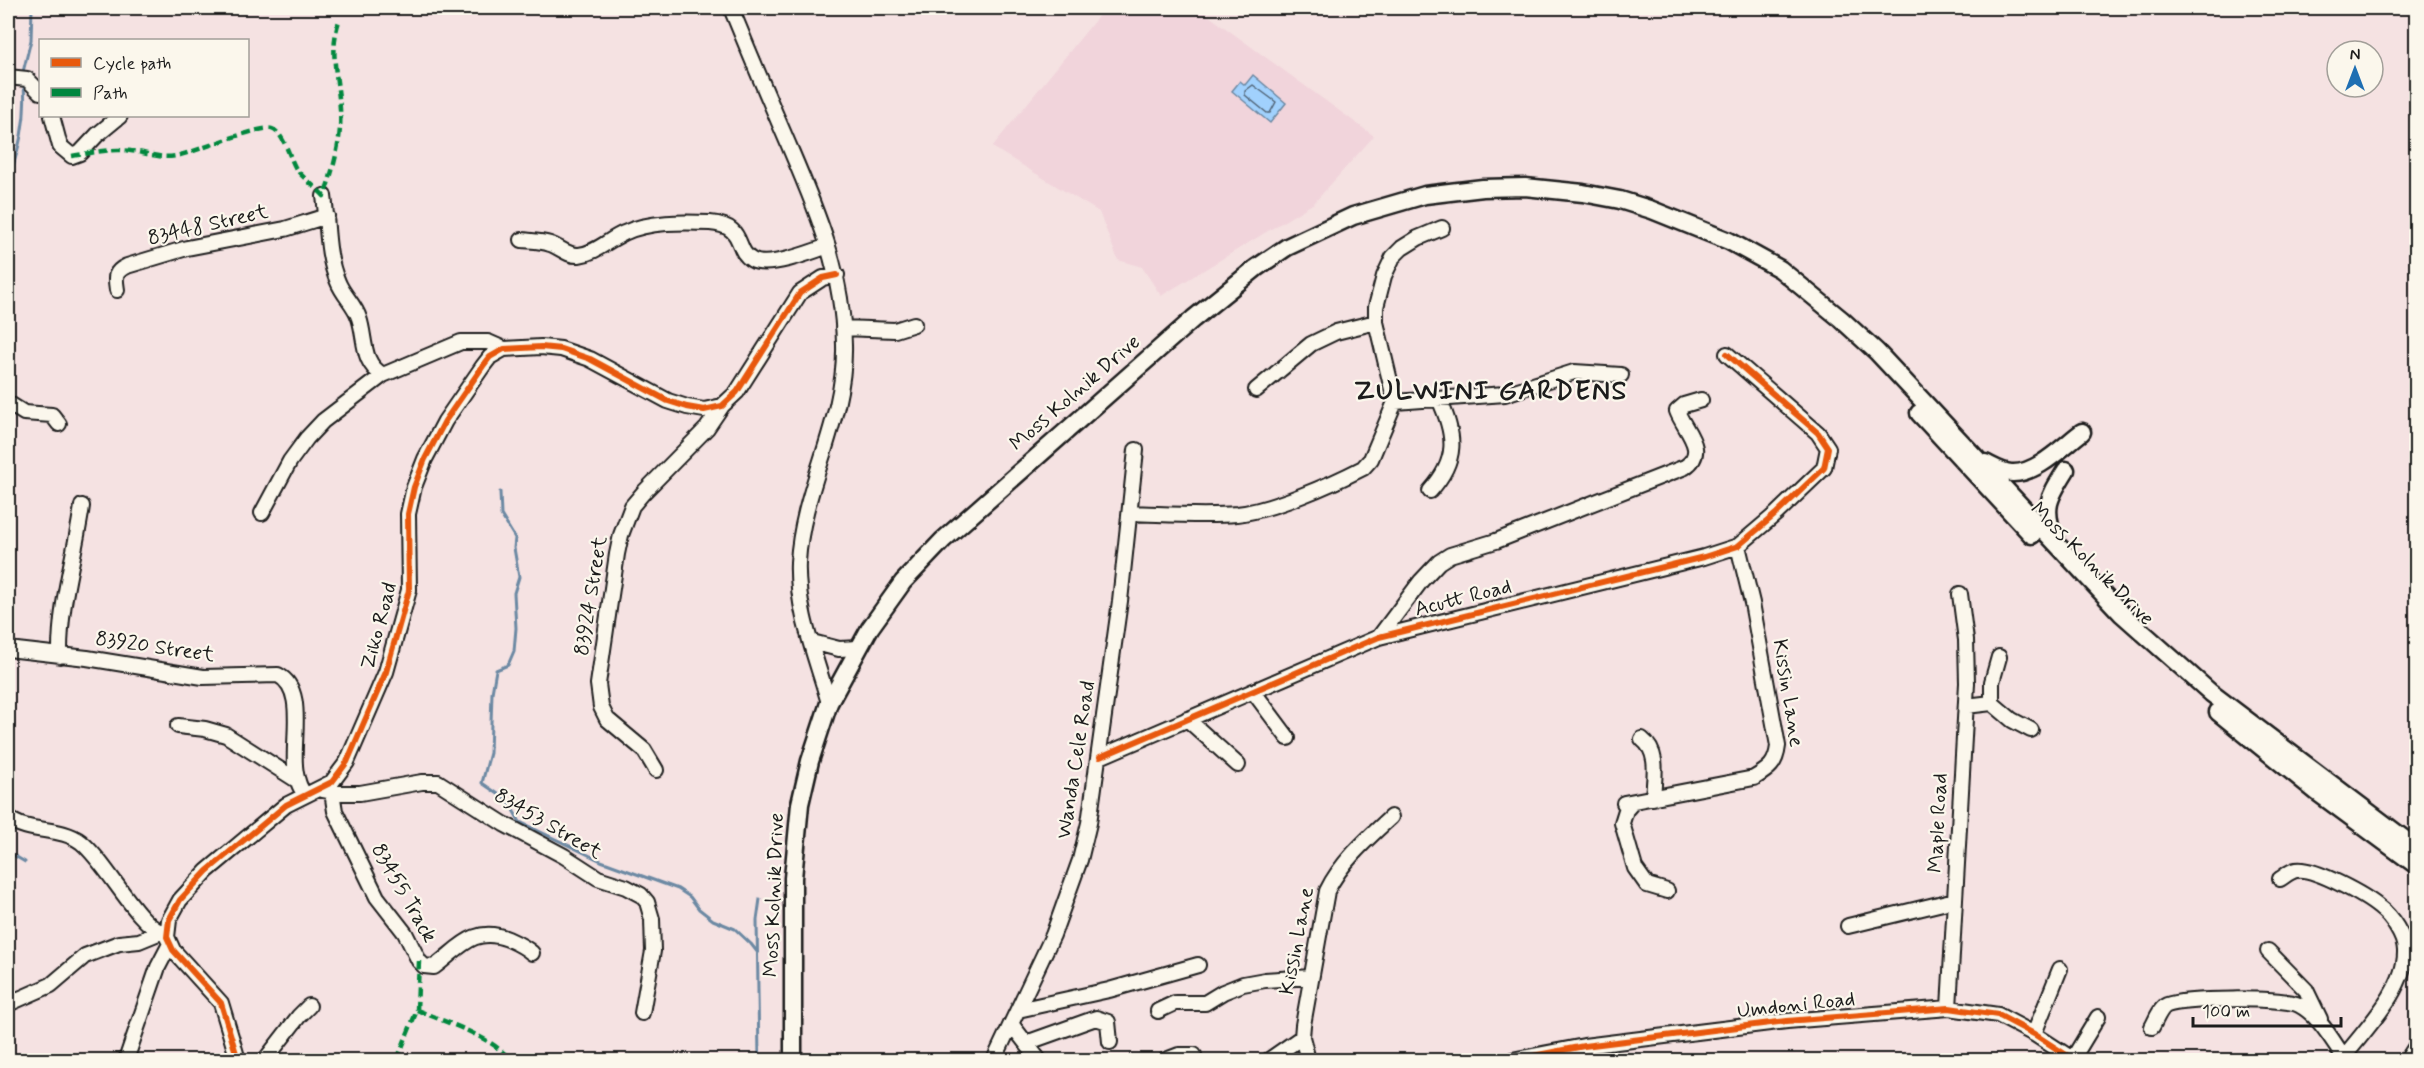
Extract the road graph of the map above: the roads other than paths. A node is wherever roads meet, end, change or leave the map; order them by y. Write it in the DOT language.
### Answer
graph roads {
  1 [pos="732,11"];
  2 [pos="8,77"];
  3 [pos="39,91"];
  4 [pos="52,117"];
  5 [pos="119,117"];
  6 [pos="324,196"];
  7 [pos="327,216"];
  8 [pos="1442,228"];
  9 [pos="522,240"];
  10 [pos="828,246"];
  11 [pos="1765,263"];
  12 [pos="837,275"];
  13 [pos="117,291"];
  14 [pos="1376,322"];
  15 [pos="914,324"];
  16 [pos="843,328"];
  17 [pos="504,349"];
  18 [pos="1727,354"];
  19 [pos="383,375"];
  20 [pos="1621,375"];
  21 [pos="1256,390"];
  22 [pos="1439,399"];
  23 [pos="1701,400"];
  24 [pos="1395,402"];
  25 [pos="8,403"];
  26 [pos="722,406"];
  27 [pos="59,424"];
  28 [pos="2082,432"];
  29 [pos="1136,450"];
  30 [pos="1976,458"];
  31 [pos="2066,470"];
  32 [pos="1430,491"];
  33 [pos="82,506"];
  34 [pos="262,513"];
  35 [pos="1131,513"];
  36 [pos="1738,546"];
  37 [pos="2060,547"];
  38 [pos="1960,594"];
  39 [pos="1379,637"];
  40 [pos="812,642"];
  41 [pos="859,648"];
  42 [pos="8,649"];
  43 [pos="60,656"];
  44 [pos="1999,657"];
  45 [pos="1253,691"];
  46 [pos="829,703"];
  47 [pos="1992,703"];
  48 [pos="1966,706"];
  49 [pos="1187,719"];
  50 [pos="178,726"];
  51 [pos="2031,730"];
  52 [pos="1288,738"];
  53 [pos="1642,739"];
  54 [pos="1100,757"];
  55 [pos="1238,765"];
  56 [pos="656,770"];
  57 [pos="301,788"];
  58 [pos="325,790"];
  59 [pos="1653,798"];
  60 [pos="1391,817"];
  61 [pos="8,818"];
  62 [pos="2416,848"];
  63 [pos="2416,865"];
  64 [pos="2280,879"];
  65 [pos="1666,891"];
  66 [pos="1955,900"];
  67 [pos="1848,926"];
  68 [pos="164,930"];
  69 [pos="170,944"];
  70 [pos="2268,951"];
  71 [pos="531,953"];
  72 [pos="1197,965"];
  73 [pos="2060,969"];
  74 [pos="1311,977"];
  75 [pos="8,1004"];
  76 [pos="309,1006"];
  77 [pos="1949,1008"];
  78 [pos="1018,1010"];
  79 [pos="1158,1011"];
  80 [pos="642,1013"];
  81 [pos="2098,1017"];
  82 [pos="1012,1025"];
  83 [pos="2152,1027"];
  84 [pos="2324,1029"];
  85 [pos="2034,1034"];
  86 [pos="1302,1038"];
  87 [pos="1110,1042"];
  88 [pos="1026,1043"];
  89 [pos="2416,1046"];
  90 [pos="1194,1055"];
  91 [pos="2345,1059"];
  92 [pos="126,1060"];
  93 [pos="238,1060"];
  94 [pos="265,1060"];
  95 [pos="793,1060"];
  96 [pos="994,1060"];
  97 [pos="1039,1060"];
  98 [pos="1166,1060"];
  99 [pos="1269,1060"];
  100 [pos="1308,1060"];
  101 [pos="1512,1060"];
  102 [pos="2073,1060"];
  103 [pos="2407,1060"];
  1 -- 10 [label="street"];
  2 -- 3 [label="street"];
  4 -- 5 [label="street"];
  6 -- 7 [label="street"];
  7 -- 13 [label="street, 83448 Street"];
  7 -- 19 [label="street"];
  8 -- 14 [label="street"];
  9 -- 10 [label="street"];
  10 -- 12 [label="street"];
  11 -- 30 [label="main road, Moss Kolnik Drive"];
  11 -- 41 [label="main road, Moss Kolnik Drive"];
  11 -- 63 [label="main road, Moss Kolnik Drive"];
  12 -- 16 [label="street"];
  12 -- 26 [label="street"];
  14 -- 21 [label="street"];
  14 -- 24 [label="street"];
  15 -- 16 [label="street"];
  16 -- 40 [label="street"];
  17 -- 19 [label="street"];
  17 -- 26 [label="street"];
  17 -- 58 [label="street, Ziko Road"];
  18 -- 36 [label="street, Acutt Road"];
  19 -- 34 [label="street"];
  20 -- 22 [label="street"];
  22 -- 24 [label="street"];
  22 -- 32 [label="street"];
  23 -- 39 [label="street"];
  24 -- 35 [label="street"];
  25 -- 27 [label="street"];
  26 -- 56 [label="street, 83924 Street"];
  28 -- 30 [label="main road"];
  29 -- 35 [label="street, Wanda Cele Road"];
  30 -- 37 [label="main road, Moss Kolnik Drive"];
  31 -- 37 [label="main road"];
  33 -- 43 [label="street"];
  35 -- 54 [label="street, Wanda Cele Road"];
  36 -- 39 [label="street, Acutt Road"];
  36 -- 59 [label="street, Kissin Lane"];
  37 -- 62 [label="main road, Moss Kolnik Drive"];
  38 -- 48 [label="street, Maple Road"];
  39 -- 45 [label="street, Acutt Road"];
  40 -- 41 [label="street"];
  40 -- 46 [label="street"];
  41 -- 46 [label="main road, Moss Kolnik Drive"];
  42 -- 43 [label="street, 83920 Street"];
  43 -- 57 [label="street, 83920 Street"];
  44 -- 47 [label="street"];
  45 -- 49 [label="street, Acutt Road"];
  45 -- 52 [label="street"];
  46 -- 95 [label="main road, Moss Kolnik Drive"];
  47 -- 48 [label="street"];
  47 -- 51 [label="street"];
  48 -- 66 [label="street, Maple Road"];
  49 -- 54 [label="street, Acutt Road"];
  49 -- 55 [label="street"];
  50 -- 57 [label="street"];
  53 -- 59 [label="street"];
  54 -- 78 [label="street, Wanda Cele Road"];
  57 -- 58 [label="street, Ziko Road"];
  57 -- 68 [label="street, Ziko Road"];
  58 -- 71 [label="street, 83455 Track"];
  58 -- 80 [label="street, 83453 Street"];
  59 -- 65 [label="street, Kissin Lane"];
  60 -- 74 [label="street, Kissin Lane"];
  61 -- 68 [label="street"];
  64 -- 91 [label="street"];
  66 -- 67 [label="street"];
  66 -- 77 [label="street, Maple Road"];
  68 -- 69 [label="street"];
  68 -- 75 [label="street"];
  69 -- 92 [label="street"];
  69 -- 93 [label="street"];
  70 -- 84 [label="street"];
  72 -- 78 [label="street"];
  73 -- 85 [label="street"];
  74 -- 79 [label="street"];
  74 -- 86 [label="street, Kissin Lane"];
  76 -- 94 [label="street"];
  77 -- 85 [label="street, Umdoni Road"];
  77 -- 101 [label="street, Umdoni Road"];
  78 -- 82 [label="street, Wanda Cele Road"];
  81 -- 102 [label="street"];
  82 -- 88 [label="street"];
  82 -- 96 [label="street, Wanda Cele Road"];
  83 -- 84 [label="street"];
  84 -- 91 [label="street"];
  85 -- 102 [label="street, Umdoni Road"];
  86 -- 99 [label="street"];
  86 -- 100 [label="street, Kissin Lane"];
  87 -- 88 [label="street"];
  88 -- 97 [label="street"];
  89 -- 103 [label="street"];
  90 -- 98 [label="street"];
}
